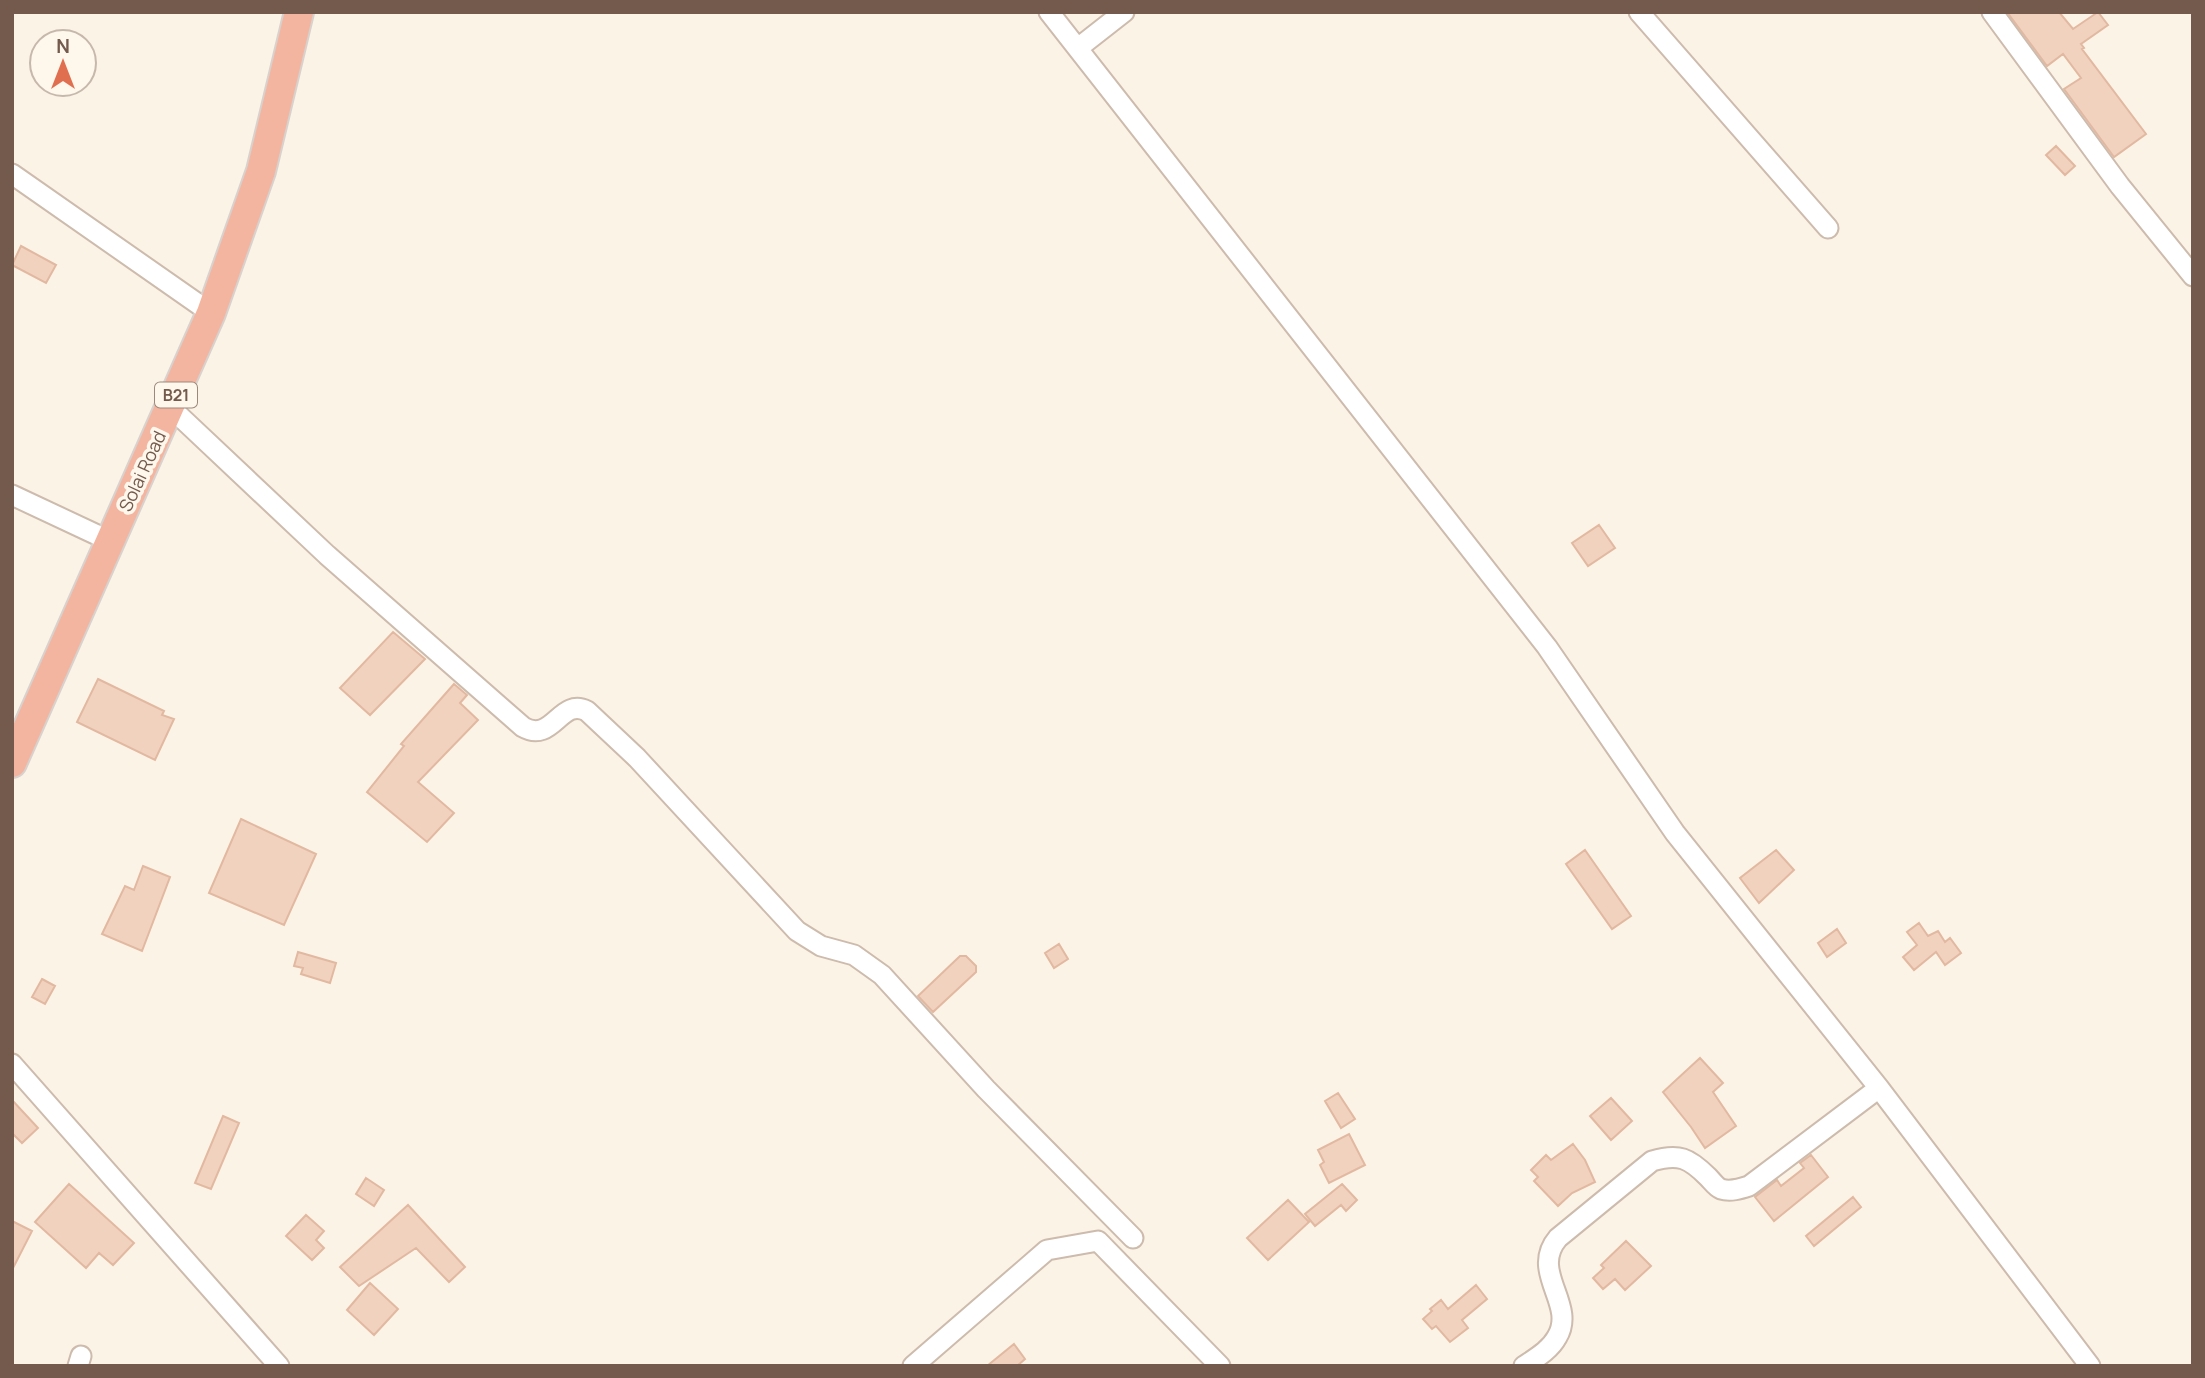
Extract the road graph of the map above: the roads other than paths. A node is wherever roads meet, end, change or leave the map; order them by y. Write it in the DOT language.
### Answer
graph roads {
  1 [pos="299,12"];
  2 [pos="1049,12"];
  3 [pos="1124,12"];
  4 [pos="1639,12"];
  5 [pos="1992,12"];
  6 [pos="1078,48"];
  7 [pos="12,174"];
  8 [pos="1828,228"];
  9 [pos="2193,276"];
  10 [pos="211,313"];
  11 [pos="171,408"];
  12 [pos="12,495"];
  13 [pos="110,541"];
  14 [pos="14,756"];
  15 [pos="12,1064"];
  16 [pos="1879,1088"];
  17 [pos="1133,1238"];
  18 [pos="279,1366"];
  19 [pos="913,1366"];
  20 [pos="1220,1366"];
  21 [pos="1524,1366"];
  22 [pos="2090,1366"];
  1 -- 10 [label="highway, Solai Road / B21"];
  2 -- 6 [label="street"];
  3 -- 6 [label="street"];
  4 -- 8 [label="street"];
  5 -- 9 [label="street"];
  6 -- 16 [label="street"];
  7 -- 10 [label="street"];
  10 -- 11 [label="highway, Solai Road / B21"];
  11 -- 13 [label="highway, Solai Road / B21"];
  11 -- 17 [label="street"];
  12 -- 13 [label="street"];
  13 -- 14 [label="highway, Solai Road / B21"];
  15 -- 18 [label="street"];
  16 -- 21 [label="street"];
  16 -- 22 [label="street"];
  19 -- 20 [label="street"];
}
